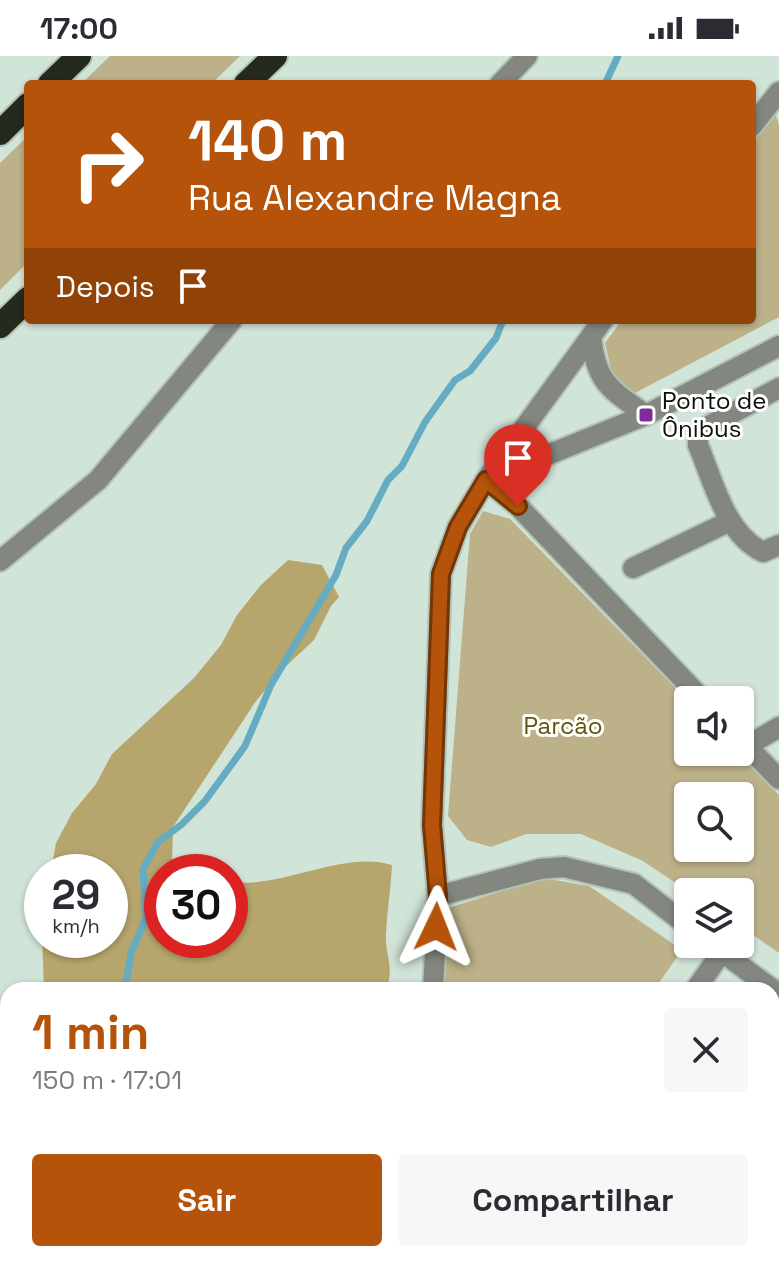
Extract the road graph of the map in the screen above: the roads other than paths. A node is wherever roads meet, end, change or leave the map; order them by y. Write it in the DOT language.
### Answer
graph roads {
  1 [pos="79,56"];
  2 [pos="275,56"];
  3 [pos="527,56"];
  4 [pos="54,80"];
  5 [pos="250,80"];
  6 [pos="504,80"];
  7 [pos="779,92"];
  8 [pos="24,109"];
  9 [pos="756,121"];
  10 [pos="0,133"];
  11 [pos="24,303"];
  12 [pos="229,324"];
  13 [pos="0,326"];
  14 [pos="597,328"];
  15 [pos="779,346"];
  16 [pos="779,388"];
  17 [pos="646,415"];
  18 [pos="486,480"];
  19 [pos="730,521"];
  20 [pos="779,545"];
  21 [pos="0,561"];
  22 [pos="633,568"];
  23 [pos="690,686"];
  24 [pos="779,727"];
  25 [pos="754,737"];
  26 [pos="754,753"];
  27 [pos="779,779"];
  28 [pos="438,896"];
  29 [pos="674,915"];
  30 [pos="712,958"];
  31 [pos="730,958"];
  32 [pos="433,982"];
  33 [pos="699,982"];
  34 [pos="763,982"];
  1 -- 4 [label="highway"];
  2 -- 5 [label="highway"];
  3 -- 6 [label="street"];
  7 -- 9 [label="street"];
  8 -- 10 [label="highway"];
  11 -- 13 [label="highway"];
  12 -- 21 [label="street"];
  14 -- 17 [label="street"];
  14 -- 18 [label="street"];
  15 -- 17 [label="street"];
  16 -- 19 [label="street"];
  17 -- 18 [label="street"];
  18 -- 23 [label="street"];
  18 -- 28 [label="street"];
  19 -- 20 [label="street"];
  19 -- 22 [label="street"];
  24 -- 25 [label="street"];
  26 -- 27 [label="street"];
  28 -- 29 [label="street"];
  28 -- 32 [label="street"];
  30 -- 33 [label="street"];
  31 -- 34 [label="street"];
}
